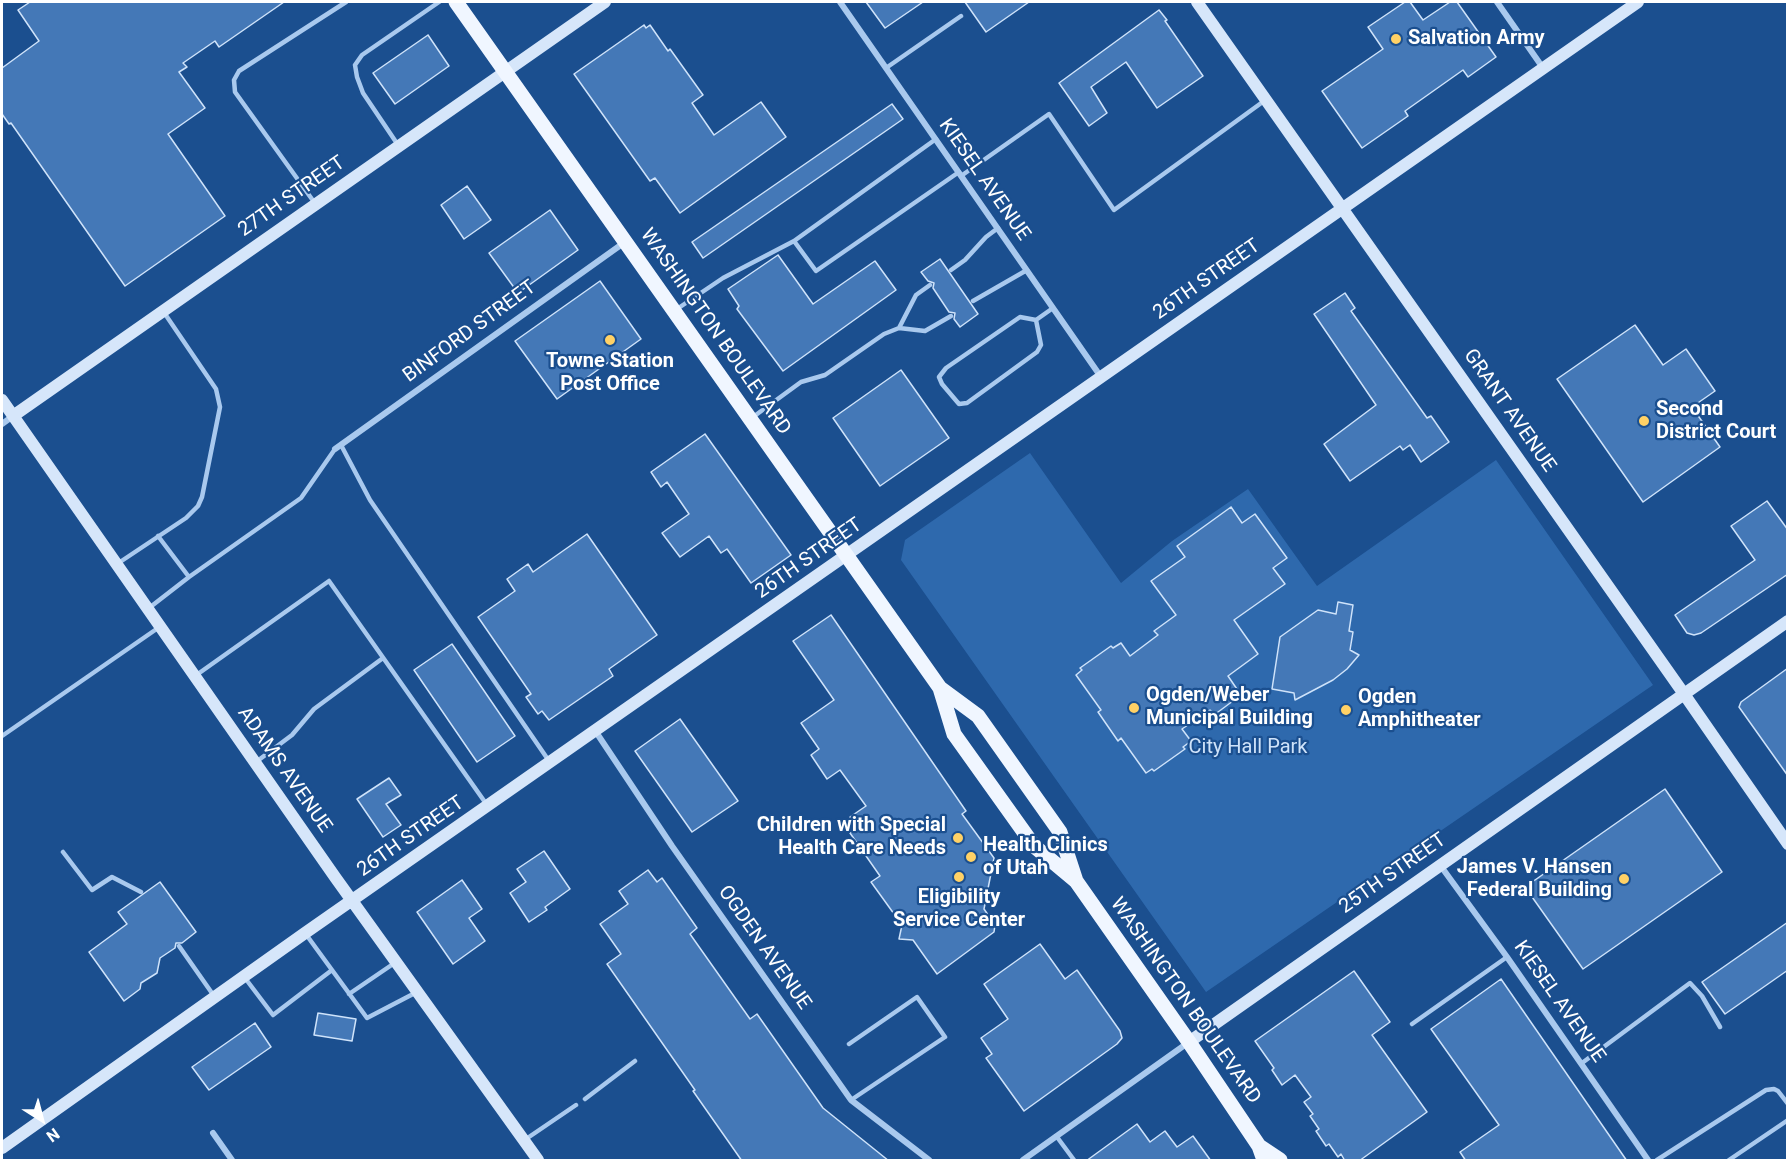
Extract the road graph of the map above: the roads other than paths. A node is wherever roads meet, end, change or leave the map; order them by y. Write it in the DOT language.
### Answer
graph roads {
  1 [pos="346,2"];
  2 [pos="439,2"];
  3 [pos="456,2"];
  4 [pos="605,2"];
  5 [pos="840,2"];
  6 [pos="1197,2"];
  7 [pos="1497,2"];
  8 [pos="1638,2"];
  9 [pos="961,16"];
  10 [pos="886,68"];
  11 [pos="1544,68"];
  12 [pos="505,72"];
  13 [pos="1266,99"];
  14 [pos="936,139"];
  15 [pos="399,146"];
  16 [pos="960,174"];
  17 [pos="316,204"];
  18 [pos="1343,209"];
  19 [pos="998,228"];
  20 [pos="794,241"];
  21 [pos="625,242"];
  22 [pos="951,270"];
  23 [pos="1027,270"];
  24 [pos="930,285"];
  25 [pos="973,302"];
  26 [pos="1053,308"];
  27 [pos="163,311"];
  28 [pos="674,311"];
  29 [pos="951,316"];
  30 [pos="1036,320"];
  31 [pos="899,328"];
  32 [pos="1101,378"];
  33 [pos="2,400"];
  34 [pos="13,416"];
  35 [pos="751,419"];
  36 [pos="2,424"];
  37 [pos="338,447"];
  38 [pos="158,536"];
  39 [pos="848,555"];
  40 [pos="116,564"];
  41 [pos="189,578"];
  42 [pos="148,608"];
  43 [pos="1788,621"];
  44 [pos="160,626"];
  45 [pos="383,658"];
  46 [pos="195,676"];
  47 [pos="940,688"];
  48 [pos="1684,694"];
  49 [pos="596,732"];
  50 [pos="2,736"];
  51 [pos="255,762"];
  52 [pos="550,764"];
  53 [pos="488,807"];
  54 [pos="1788,844"];
  55 [pos="63,852"];
  56 [pos="1440,865"];
  57 [pos="1076,881"];
  58 [pos="141,892"];
  59 [pos="353,902"];
  60 [pos="305,933"];
  61 [pos="179,946"];
  62 [pos="1507,957"];
  63 [pos="396,962"];
  64 [pos="332,970"];
  65 [pos="245,977"];
  66 [pos="417,992"];
  67 [pos="349,994"];
  68 [pos="216,998"];
  69 [pos="1412,1024"];
  70 [pos="1720,1027"];
  71 [pos="1189,1042"];
  72 [pos="849,1044"];
  73 [pos="635,1061"];
  74 [pos="1582,1063"];
  75 [pos="585,1099"];
  76 [pos="851,1100"];
  77 [pos="1788,1104"];
  78 [pos="576,1105"];
  79 [pos="1788,1120"];
  80 [pos="213,1133"];
  81 [pos="1057,1137"];
  82 [pos="524,1141"];
  83 [pos="2,1148"];
  84 [pos="1261,1153"];
  85 [pos="232,1161"];
  86 [pos="538,1161"];
  87 [pos="929,1161"];
  88 [pos="1023,1161"];
  89 [pos="1074,1161"];
  90 [pos="1270,1161"];
  91 [pos="1280,1161"];
  92 [pos="1648,1161"];
  93 [pos="1657,1161"];
  94 [pos="1729,1161"];
  1 -- 17 [label="lane"];
  2 -- 15 [label="lane"];
  3 -- 12 [label="main road, WASHINGTON BOULEVARD"];
  4 -- 12 [label="street, 27TH STREET"];
  5 -- 10 [label="street, KIESEL AVENUE"];
  6 -- 13 [label="street, GRANT AVENUE"];
  7 -- 11 [label="street"];
  8 -- 11 [label="street, 26TH STREET"];
  9 -- 10 [label="lane"];
  10 -- 14 [label="street, KIESEL AVENUE"];
  11 -- 18 [label="street, 26TH STREET"];
  12 -- 15 [label="street, 27TH STREET"];
  12 -- 21 [label="main road, WASHINGTON BOULEVARD"];
  13 -- 16 [label="lane"];
  13 -- 18 [label="street, GRANT AVENUE"];
  14 -- 16 [label="street, KIESEL AVENUE"];
  14 -- 20 [label="lane"];
  15 -- 17 [label="street, 27TH STREET"];
  16 -- 19 [label="street, KIESEL AVENUE"];
  16 -- 20 [label="lane"];
  17 -- 27 [label="street, 27TH STREET"];
  18 -- 32 [label="street, 26TH STREET"];
  18 -- 48 [label="street, GRANT AVENUE"];
  19 -- 22 [label="lane"];
  19 -- 23 [label="street, KIESEL AVENUE"];
  20 -- 28 [label="lane"];
  21 -- 28 [label="main road, WASHINGTON BOULEVARD"];
  21 -- 37 [label="street, BINFORD STREET"];
  23 -- 25 [label="lane"];
  23 -- 26 [label="street, KIESEL AVENUE"];
  24 -- 31 [label="lane"];
  26 -- 30 [label="lane"];
  26 -- 32 [label="street, KIESEL AVENUE"];
  27 -- 34 [label="street, 27TH STREET"];
  27 -- 38 [label="lane"];
  28 -- 35 [label="main road, WASHINGTON BOULEVARD"];
  29 -- 31 [label="lane"];
  30 -- 30 [label="lane"];
  31 -- 35 [label="lane"];
  32 -- 39 [label="street, 26TH STREET"];
  33 -- 34 [label="street, ADAMS AVENUE"];
  34 -- 36 [label="street, 27TH STREET"];
  34 -- 40 [label="street, ADAMS AVENUE"];
  35 -- 39 [label="main road, WASHINGTON BOULEVARD"];
  37 -- 41 [label="lane"];
  37 -- 52 [label="lane"];
  38 -- 40 [label="lane"];
  38 -- 41 [label="lane"];
  39 -- 47 [label="main road, WASHINGTON BOULEVARD"];
  39 -- 49 [label="street, 26TH STREET"];
  40 -- 42 [label="street, ADAMS AVENUE"];
  41 -- 42 [label="lane"];
  42 -- 44 [label="street, ADAMS AVENUE"];
  43 -- 48 [label="street, 25TH STREET"];
  44 -- 46 [label="street, ADAMS AVENUE"];
  44 -- 50 [label="lane"];
  45 -- 46 [label="lane"];
  45 -- 51 [label="lane"];
  45 -- 53 [label="lane"];
  46 -- 51 [label="street, ADAMS AVENUE"];
  47 -- 57 [label="main road, WASHINGTON BOULEVARD"];
  47 -- 57 [label="main road, WASHINGTON BOULEVARD"];
  48 -- 54 [label="street, GRANT AVENUE"];
  48 -- 56 [label="street, 25TH STREET"];
  49 -- 52 [label="street, 26TH STREET"];
  49 -- 76 [label="street, OGDEN AVENUE"];
  51 -- 59 [label="street, ADAMS AVENUE"];
  52 -- 53 [label="street, 26TH STREET"];
  53 -- 59 [label="street, 26TH STREET"];
  55 -- 58 [label="lane"];
  56 -- 62 [label="street, KIESEL AVENUE"];
  56 -- 71 [label="street, 25TH STREET"];
  57 -- 71 [label="main road, WASHINGTON BOULEVARD"];
  59 -- 60 [label="street, 26TH STREET"];
  59 -- 63 [label="street, ADAMS AVENUE"];
  60 -- 64 [label="lane"];
  60 -- 65 [label="street, 26TH STREET"];
  61 -- 68 [label="lane"];
  62 -- 69 [label="lane"];
  62 -- 74 [label="street, KIESEL AVENUE"];
  63 -- 66 [label="street, ADAMS AVENUE"];
  63 -- 67 [label="lane"];
  64 -- 65 [label="lane"];
  64 -- 67 [label="lane"];
  65 -- 68 [label="street, 26TH STREET"];
  66 -- 67 [label="lane"];
  66 -- 82 [label="street, ADAMS AVENUE"];
  68 -- 83 [label="street, 26TH STREET"];
  70 -- 74 [label="lane"];
  71 -- 81 [label="street, 25TH STREET"];
  71 -- 84 [label="main road, WASHINGTON BOULEVARD"];
  72 -- 76 [label="lane"];
  73 -- 75 [label="lane"];
  74 -- 92 [label="street, KIESEL AVENUE"];
  76 -- 87 [label="street, OGDEN AVENUE"];
  77 -- 93 [label="lane"];
  78 -- 82 [label="lane"];
  79 -- 94 [label="lane"];
  80 -- 85 [label="street"];
  81 -- 88 [label="street, 25TH STREET"];
  81 -- 89 [label="lane"];
  82 -- 86 [label="street, ADAMS AVENUE"];
  84 -- 90 [label="lane"];
  84 -- 91 [label="main road, WASHINGTON BOULEVARD"];
}
